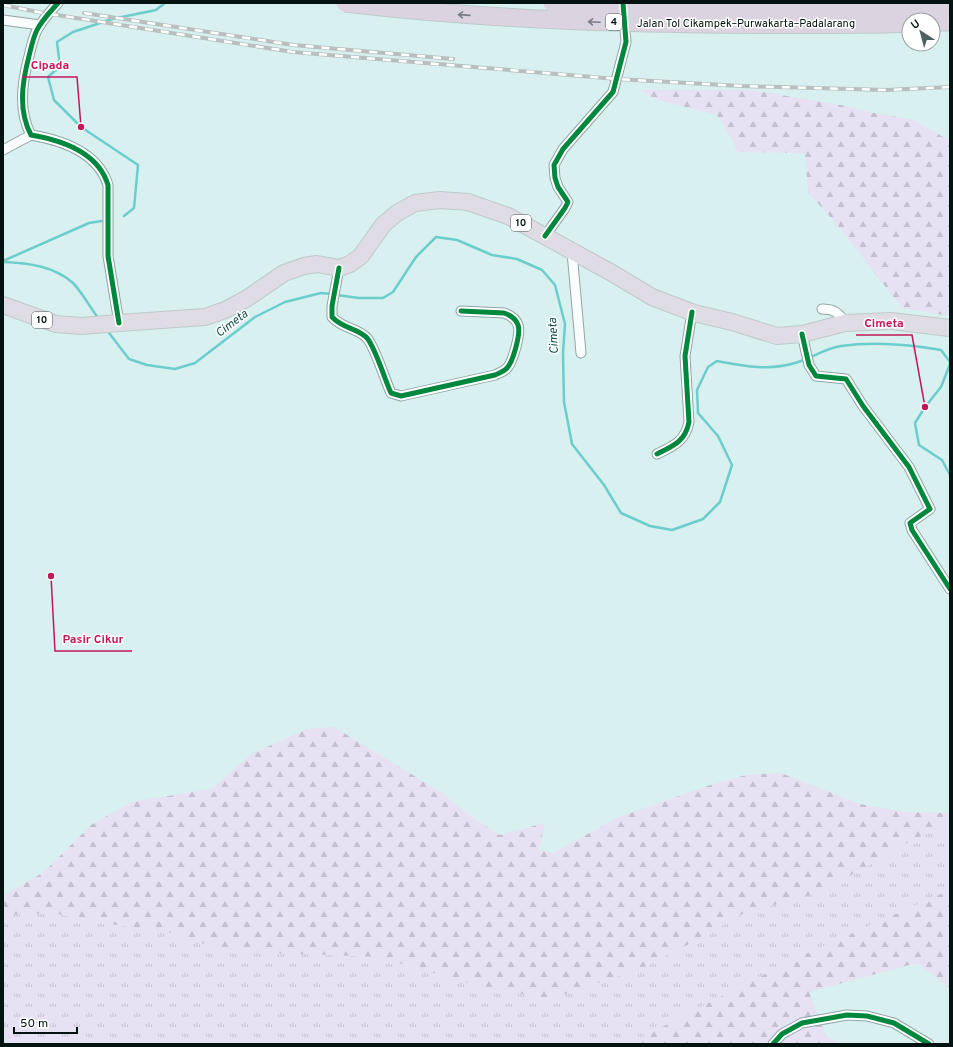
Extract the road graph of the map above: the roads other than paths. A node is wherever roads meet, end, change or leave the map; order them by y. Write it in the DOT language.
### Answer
graph roads {
  1 [pos="58,3"];
  2 [pos="344,3"];
  3 [pos="552,3"];
  4 [pos="623,3"];
  5 [pos="950,5"];
  6 [pos="884,16"];
  7 [pos="3,20"];
  8 [pos="901,21"];
  9 [pos="40,25"];
  10 [pos="31,135"];
  11 [pos="3,150"];
  12 [pos="545,236"];
  13 [pos="572,252"];
  14 [pos="338,274"];
  15 [pos="3,305"];
  16 [pos="822,309"];
  17 [pos="461,311"];
  18 [pos="692,312"];
  19 [pos="114,323"];
  20 [pos="845,323"];
  21 [pos="950,328"];
  22 [pos="802,334"];
  23 [pos="581,354"];
  24 [pos="657,454"];
  25 [pos="950,589"];
  26 [pos="772,1044"];
  27 [pos="929,1044"];
  1 -- 9 [label="street"];
  6 -- 2 [label="highway, Jalan Tol Cikampek–Purwakarta–Padalarang / 4, one-way, bridge"];
  3 -- 6 [label="highway, Jalan Tol Cikampek–Purwakarta–Padalarang / 4, bridge"];
  4 -- 12 [label="street"];
  5 -- 6 [label="highway, Jalan Tol Cikampek–Purwakarta–Padalarang / 4"];
  6 -- 8 [label="highway, Jalan Tol Cikampek–Purwakarta–Padalarang / 4"];
  7 -- 9 [label="street"];
  9 -- 10 [label="street"];
  10 -- 11 [label="street"];
  10 -- 19 [label="street"];
  12 -- 13 [label="highway, 10"];
  12 -- 14 [label="highway, 10"];
  13 -- 18 [label="highway, 10"];
  13 -- 23 [label="street"];
  14 -- 17 [label="street"];
  14 -- 19 [label="highway, 10"];
  15 -- 19 [label="highway, 10"];
  16 -- 20 [label="street"];
  18 -- 22 [label="highway, 10"];
  18 -- 24 [label="street"];
  20 -- 21 [label="highway, 10"];
  20 -- 22 [label="highway, 10"];
  22 -- 25 [label="street"];
  26 -- 27 [label="street"];
}
